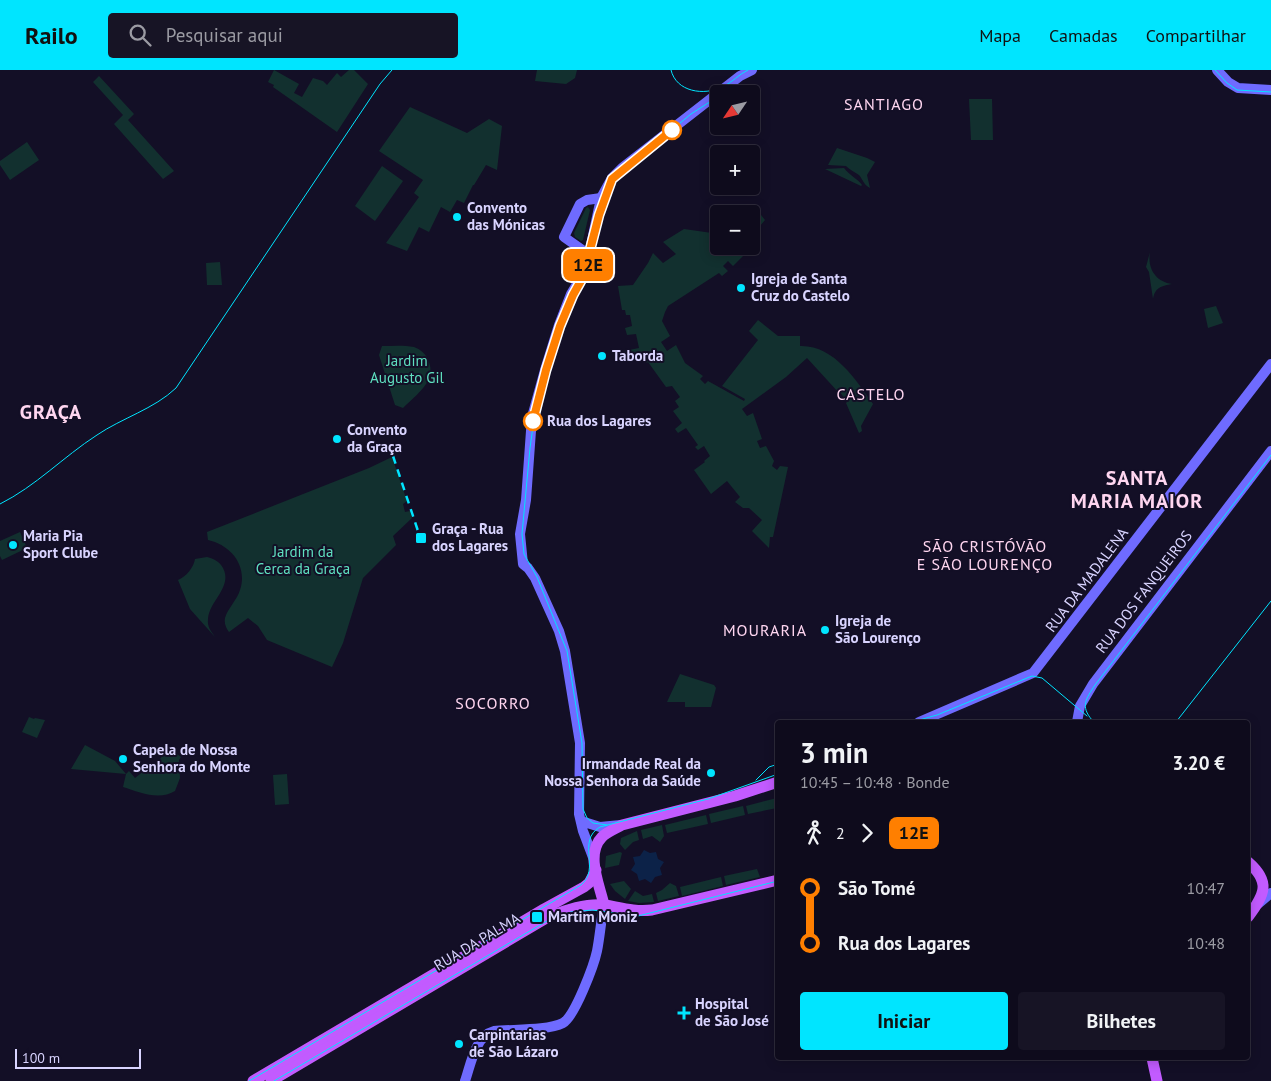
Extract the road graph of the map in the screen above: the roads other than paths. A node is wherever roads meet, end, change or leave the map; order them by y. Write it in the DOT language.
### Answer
graph roads {
  1 [pos="752,70"];
  2 [pos="1217,70"];
  3 [pos="1271,90"];
  4 [pos="601,198"];
  5 [pos="588,256"];
  6 [pos="1271,364"];
  7 [pos="1271,451"];
  8 [pos="924,720"];
  9 [pos="1077,720"];
  10 [pos="775,783"];
  11 [pos="580,821"];
  12 [pos="622,825"];
  13 [pos="1250,864"];
  14 [pos="595,865"];
  15 [pos="775,881"];
  16 [pos="1271,893"];
  17 [pos="604,905"];
  18 [pos="1250,914"];
  19 [pos="1153,1060"];
  20 [pos="255,1080"];
  21 [pos="271,1081"];
  22 [pos="465,1081"];
  23 [pos="1157,1081"];
  1 -- 4 [label="street"];
  2 -- 3 [label="street"];
  4 -- 5 [label="street"];
  4 -- 5 [label="street"];
  5 -- 11 [label="street"];
  6 -- 8 [label="street, RUA DA MADALENA"];
  7 -- 9 [label="street, RUA DOS FANQUEIROS"];
  10 -- 12 [label="main road"];
  11 -- 12 [label="street"];
  11 -- 14 [label="street"];
  12 -- 14 [label="main road"];
  13 -- 18 [label="main road"];
  14 -- 17 [label="main road"];
  14 -- 20 [label="main road, RUA DA PALMA"];
  15 -- 17 [label="main road, RUA DA PALMA"];
  16 -- 18 [label="street"];
  17 -- 21 [label="main road, RUA DA PALMA"];
  17 -- 22 [label="street"];
  19 -- 23 [label="main road"];
}
